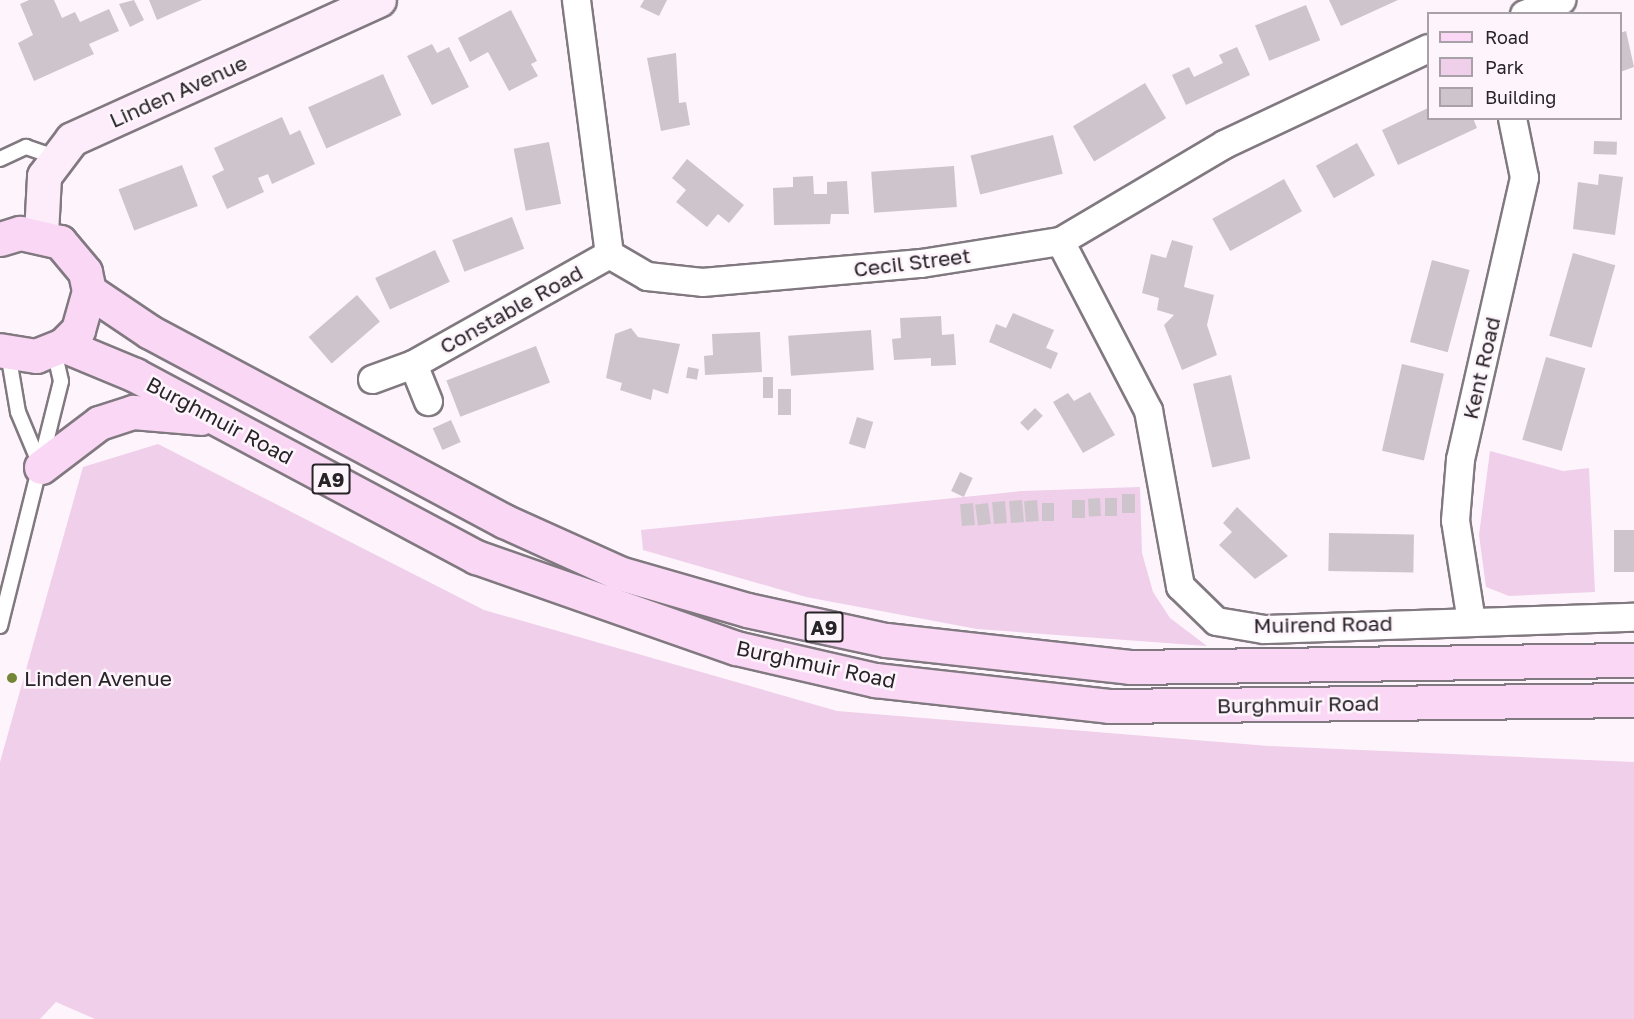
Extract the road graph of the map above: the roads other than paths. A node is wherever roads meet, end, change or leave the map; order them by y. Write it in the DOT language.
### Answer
graph roads {
  1 [pos="380,0"];
  2 [pos="576,0"];
  3 [pos="1561,0"];
  4 [pos="1529,12"];
  5 [pos="1427,48"];
  6 [pos="1512,120"];
  7 [pos="58,158"];
  8 [pos="0,159"];
  9 [pos="41,234"];
  10 [pos="0,239"];
  11 [pos="1060,241"];
  12 [pos="609,254"];
  13 [pos="89,291"];
  14 [pos="59,347"];
  15 [pos="7,362"];
  16 [pos="413,364"];
  17 [pos="372,379"];
  18 [pos="0,389"];
  19 [pos="428,401"];
  20 [pos="245,433"];
  21 [pos="41,467"];
  22 [pos="1634,617"];
  23 [pos="1471,621"];
  24 [pos="0,626"];
  25 [pos="1634,660"];
  26 [pos="1634,700"];
  1 -- 7 [label="street, Linden Avenue"];
  2 -- 12 [label="street"];
  3 -- 4 [label="street"];
  5 -- 11 [label="street, Cecil Street"];
  6 -- 23 [label="street, Kent Road"];
  7 -- 8 [label="lane"];
  7 -- 9 [label="street, Linden Avenue"];
  9 -- 10 [label="main road"];
  9 -- 13 [label="main road"];
  11 -- 12 [label="street, Cecil Street"];
  11 -- 23 [label="street, Muirend Road"];
  12 -- 16 [label="street, Constable Road"];
  13 -- 14 [label="main road"];
  13 -- 25 [label="main road, Burghmuir Road / A9"];
  14 -- 15 [label="main road"];
  14 -- 20 [label="main road, Burghmuir Road / A9"];
  14 -- 21 [label="lane"];
  15 -- 18 [label="lane"];
  15 -- 21 [label="lane"];
  16 -- 17 [label="street, Constable Road"];
  16 -- 19 [label="street"];
  20 -- 21 [label="main road"];
  20 -- 26 [label="main road, Burghmuir Road / A9"];
  21 -- 24 [label="lane"];
  22 -- 23 [label="street, Muirend Road"];
}
